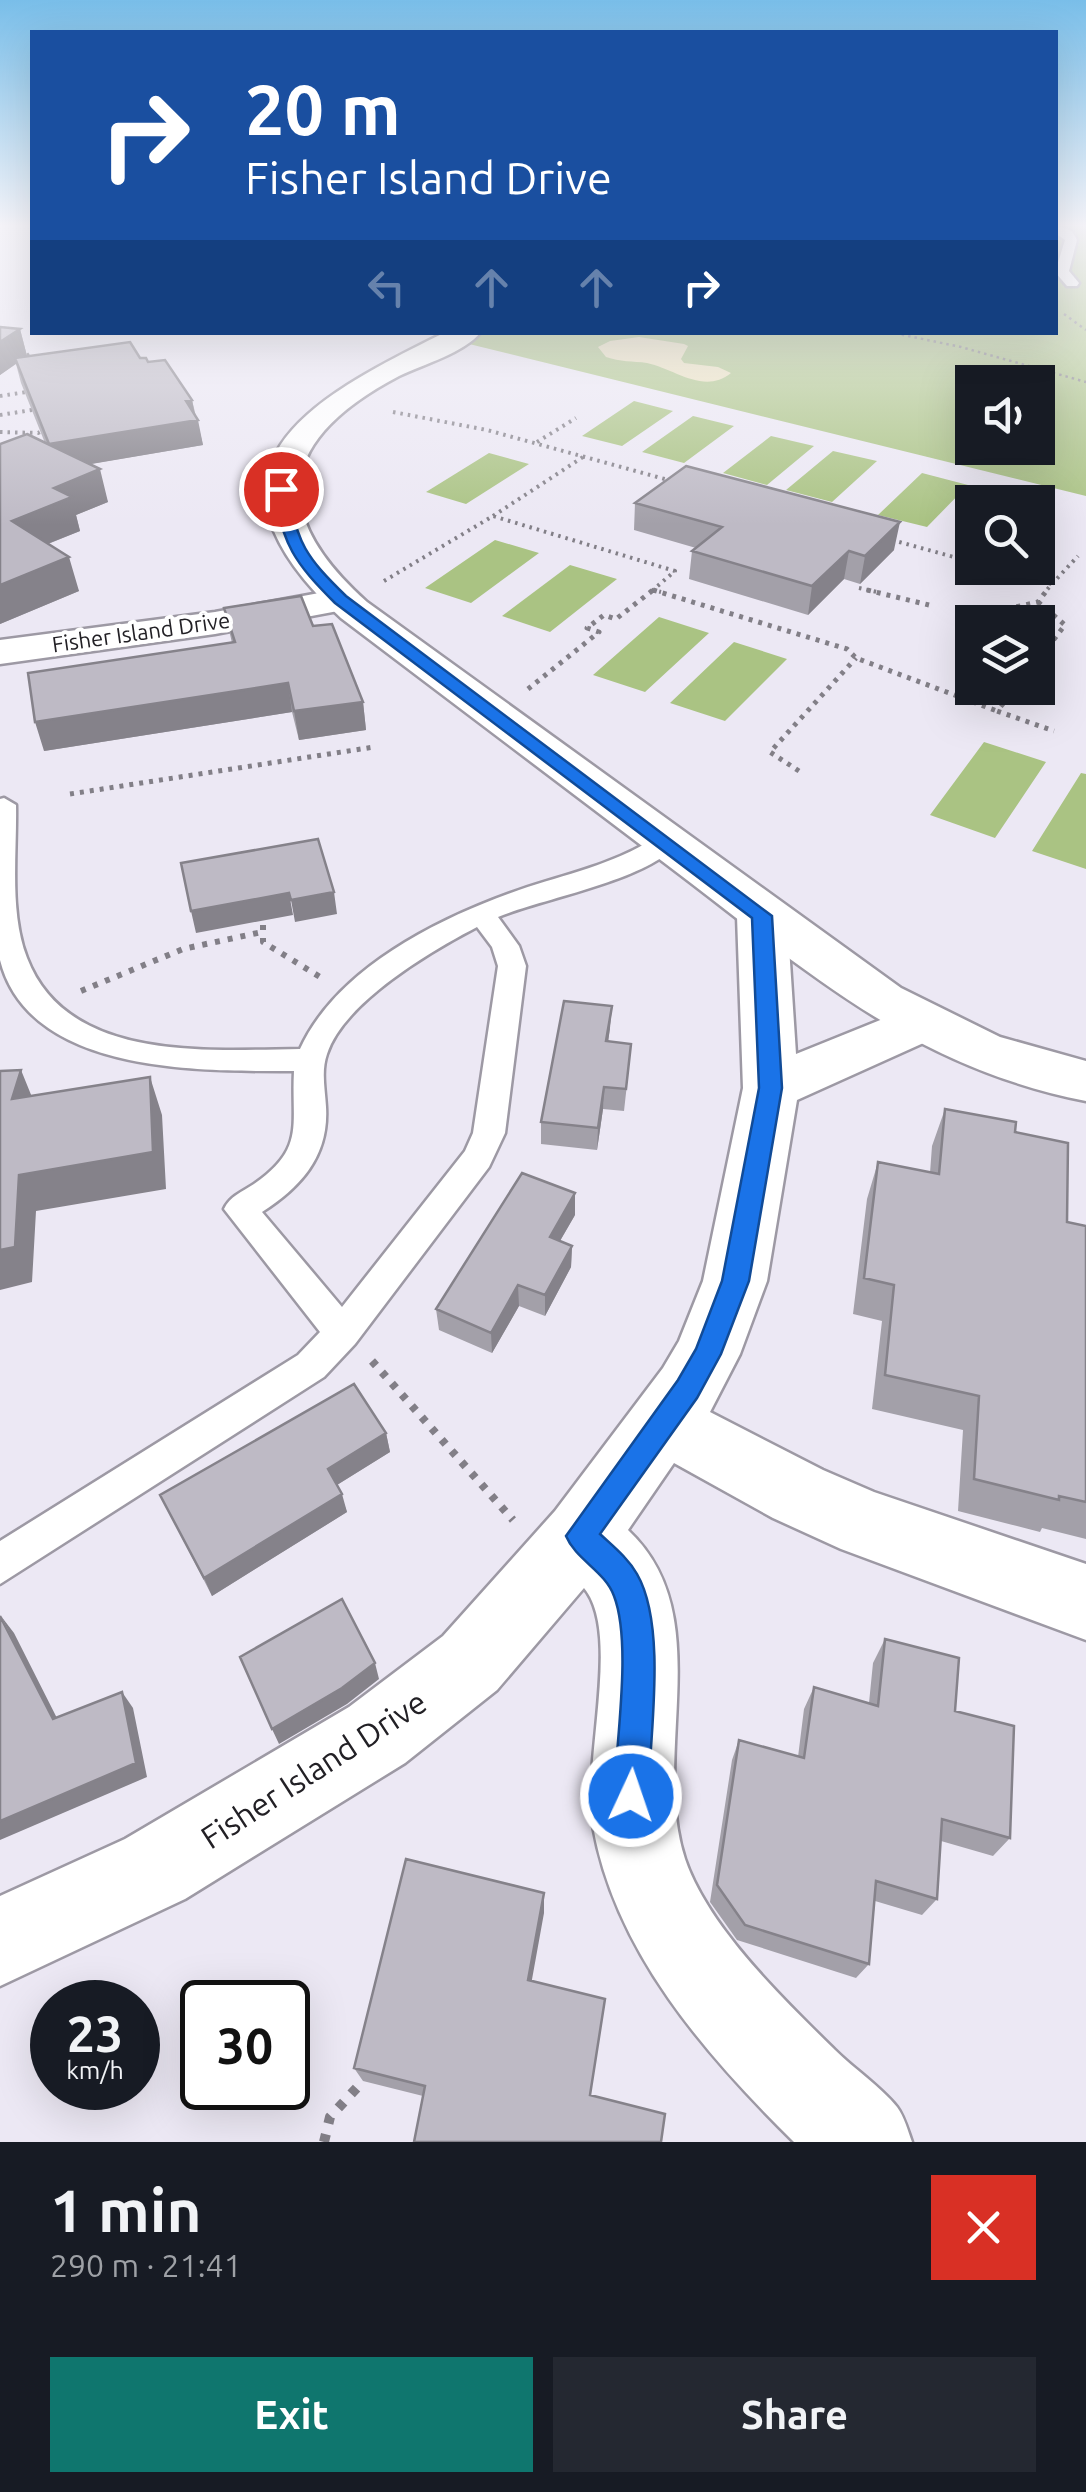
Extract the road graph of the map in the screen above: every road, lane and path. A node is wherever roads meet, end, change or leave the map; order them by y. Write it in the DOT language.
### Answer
graph roads {
  1 [pos="462,335"];
  2 [pos="903,335"];
  3 [pos="1086,382"];
  4 [pos="40,390"];
  5 [pos="0,396"];
  6 [pos="48,408"];
  7 [pos="378,409"];
  8 [pos="0,415"];
  9 [pos="576,418"];
  10 [pos="54,426"];
  11 [pos="0,432"];
  12 [pos="38,432"];
  13 [pos="52,438"];
  14 [pos="536,443"];
  15 [pos="584,457"];
  16 [pos="656,492"];
  17 [pos="493,516"];
  18 [pos="892,540"];
  19 [pos="1078,556"];
  20 [pos="955,557"];
  21 [pos="1055,581"];
  22 [pos="1051,585"];
  23 [pos="860,588"];
  24 [pos="653,590"];
  25 [pos="360,592"];
  26 [pos="1038,602"];
  27 [pos="929,605"];
  28 [pos="1023,605"];
  29 [pos="1041,605"];
  30 [pos="1055,617"];
  31 [pos="1055,639"];
  32 [pos="0,652"];
  33 [pos="856,658"];
  34 [pos="522,694"];
  35 [pos="1002,705"];
  36 [pos="997,711"];
  37 [pos="1054,731"];
  38 [pos="374,747"];
  39 [pos="799,771"];
  40 [pos="70,794"];
  41 [pos="4,805"];
  42 [pos="664,844"];
  43 [pos="264,909"];
  44 [pos="482,914"];
  45 [pos="762,916"];
  46 [pos="262,932"];
  47 [pos="364,991"];
  48 [pos="44,1009"];
  49 [pos="920,1023"];
  50 [pos="310,1060"];
  51 [pos="1086,1081"];
  52 [pos="771,1088"];
  53 [pos="342,1333"];
  54 [pos="665,1423"];
  55 [pos="569,1551"];
  56 [pos="0,1564"];
  57 [pos="1086,1602"];
  58 [pos="0,1942"];
  59 [pos="363,2081"];
  60 [pos="324,2142"];
  61 [pos="864,2142"];
  1 -- 25 [label="street"];
  2 -- 3 [label="path"];
  4 -- 5 [label="path"];
  6 -- 8 [label="path"];
  7 -- 14 [label="path"];
  9 -- 14 [label="path"];
  10 -- 12 [label="path"];
  11 -- 12 [label="path"];
  12 -- 13 [label="path"];
  14 -- 15 [label="path"];
  15 -- 16 [label="path"];
  15 -- 17 [label="path"];
  17 -- 24 [label="path"];
  17 -- 25 [label="path"];
  18 -- 20 [label="path"];
  19 -- 21 [label="path"];
  22 -- 26 [label="path"];
  23 -- 27 [label="path"];
  24 -- 33 [label="path"];
  24 -- 34 [label="path"];
  25 -- 32 [label="street, Fisher Island Drive"];
  25 -- 42 [label="street"];
  26 -- 28 [label="path"];
  26 -- 29 [label="path"];
  30 -- 31 [label="path"];
  33 -- 36 [label="path"];
  33 -- 39 [label="path"];
  35 -- 36 [label="path"];
  36 -- 37 [label="path"];
  38 -- 40 [label="path"];
  41 -- 48 [label="lane"];
  42 -- 44 [label="lane"];
  42 -- 45 [label="street"];
  43 -- 46 [label="path"];
  44 -- 47 [label="lane"];
  44 -- 53 [label="lane"];
  45 -- 49 [label="street"];
  45 -- 52 [label="street, Fisher Island Drive"];
  46 -- 47 [label="path"];
  46 -- 48 [label="path"];
  47 -- 50 [label="lane"];
  48 -- 50 [label="lane"];
  49 -- 51 [label="street"];
  49 -- 52 [label="street"];
  50 -- 53 [label="lane"];
  52 -- 54 [label="street, Fisher Island Drive"];
  53 -- 55 [label="path"];
  53 -- 56 [label="lane"];
  54 -- 55 [label="street, Fisher Island Drive"];
  54 -- 57 [label="street"];
  55 -- 58 [label="street, Fisher Island Drive"];
  55 -- 61 [label="street"];
  59 -- 60 [label="path"];
}
